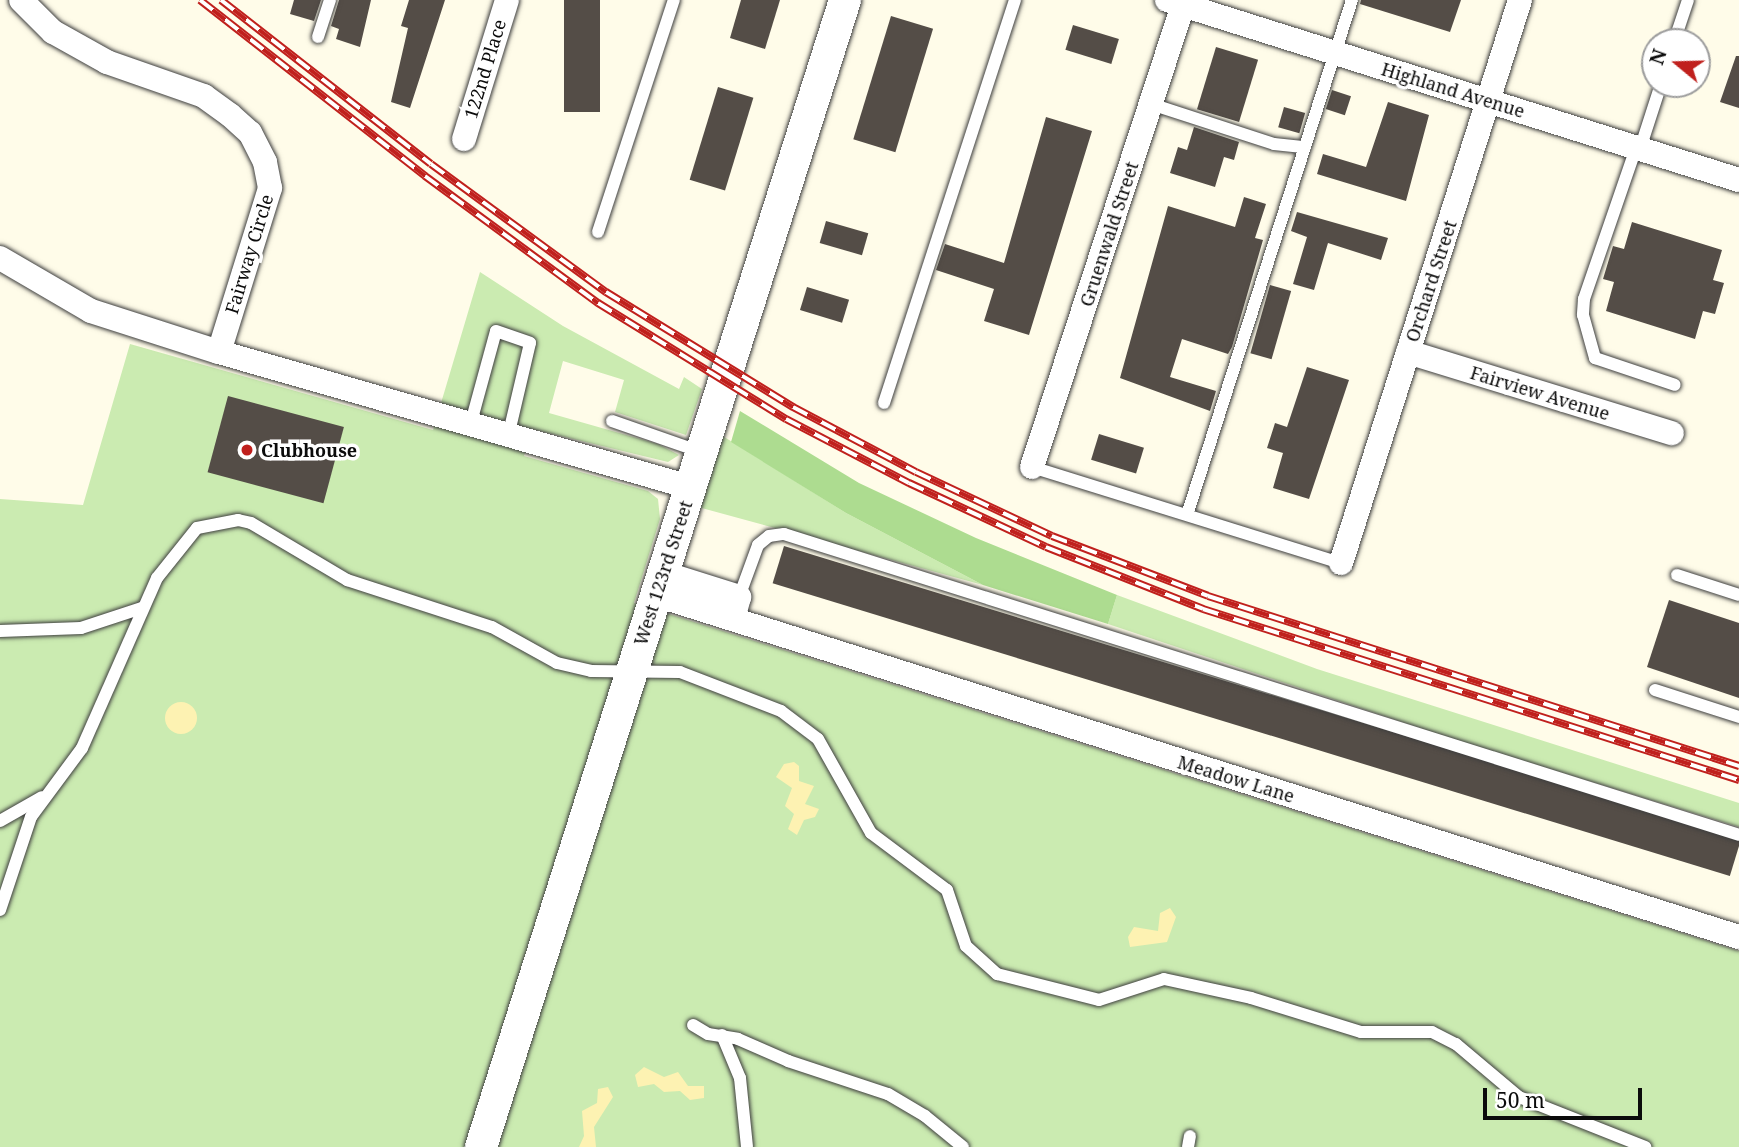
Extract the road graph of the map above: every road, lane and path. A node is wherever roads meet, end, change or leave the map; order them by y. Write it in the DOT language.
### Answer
graph roads {
  1 [pos="21,0"];
  2 [pos="330,0"];
  3 [pos="507,0"];
  4 [pos="674,0"];
  5 [pos="845,0"];
  6 [pos="1015,0"];
  7 [pos="1352,0"];
  8 [pos="1520,0"];
  9 [pos="1688,0"];
  10 [pos="1178,2"];
  11 [pos="1679,28"];
  12 [pos="318,37"];
  13 [pos="1335,53"];
  14 [pos="1656,98"];
  15 [pos="1488,101"];
  16 [pos="1151,104"];
  17 [pos="464,139"];
  18 [pos="1305,147"];
  19 [pos="1638,148"];
  20 [pos="1739,180"];
  21 [pos="598,232"];
  22 [pos="0,258"];
  23 [pos="219,352"];
  24 [pos="1408,352"];
  25 [pos="1675,385"];
  26 [pos="884,403"];
  27 [pos="612,421"];
  28 [pos="470,426"];
  29 [pos="1672,433"];
  30 [pos="508,437"];
  31 [pos="702,452"];
  32 [pos="1032,467"];
  33 [pos="691,487"];
  34 [pos="1187,515"];
  35 [pos="1341,563"];
  36 [pos="1677,575"];
  37 [pos="660,584"];
  38 [pos="1739,595"];
  39 [pos="142,608"];
  40 [pos="736,608"];
  41 [pos="0,631"];
  42 [pos="632,672"];
  43 [pos="1655,690"];
  44 [pos="1739,717"];
  45 [pos="43,797"];
  46 [pos="0,821"];
  47 [pos="1739,835"];
  48 [pos="0,910"];
  49 [pos="1739,937"];
  50 [pos="693,1025"];
  51 [pos="722,1035"];
  52 [pos="481,1147"];
  53 [pos="747,1147"];
  54 [pos="962,1147"];
  55 [pos="1644,1147"];
  1 -- 23 [label="street, Fairway Circle"];
  2 -- 12 [label="lane"];
  3 -- 17 [label="street, 122nd Place"];
  4 -- 21 [label="lane"];
  5 -- 31 [label="street, West 123rd Street"];
  6 -- 26 [label="lane"];
  7 -- 13 [label="lane"];
  8 -- 15 [label="street, Orchard Street"];
  9 -- 11 [label="lane"];
  10 -- 13 [label="street, Highland Avenue"];
  10 -- 16 [label="street, Gruenwald Street"];
  13 -- 15 [label="street, Highland Avenue"];
  13 -- 18 [label="lane"];
  14 -- 19 [label="lane"];
  15 -- 19 [label="street, Highland Avenue"];
  15 -- 24 [label="street, Orchard Street"];
  16 -- 18 [label="lane"];
  16 -- 32 [label="street, Gruenwald Street"];
  18 -- 34 [label="lane"];
  19 -- 20 [label="street, Highland Avenue"];
  19 -- 25 [label="lane"];
  22 -- 23 [label="street"];
  23 -- 28 [label="street"];
  24 -- 29 [label="street, Fairview Avenue"];
  24 -- 35 [label="street, Orchard Street"];
  27 -- 31 [label="lane"];
  28 -- 30 [label="street"];
  28 -- 30 [label="lane"];
  30 -- 33 [label="street"];
  31 -- 33 [label="street, West 123rd Street"];
  32 -- 34 [label="lane"];
  33 -- 37 [label="street, West 123rd Street"];
  34 -- 35 [label="lane"];
  36 -- 38 [label="lane"];
  37 -- 40 [label="street, Meadow Lane"];
  37 -- 42 [label="street, West 123rd Street"];
  39 -- 41 [label="lane"];
  39 -- 42 [label="lane"];
  39 -- 45 [label="lane"];
  40 -- 47 [label="lane"];
  40 -- 49 [label="street, Meadow Lane"];
  42 -- 52 [label="street, West 123rd Street"];
  42 -- 55 [label="lane"];
  43 -- 44 [label="lane"];
  45 -- 46 [label="lane"];
  45 -- 48 [label="lane"];
  50 -- 51 [label="lane"];
  51 -- 53 [label="lane"];
  51 -- 54 [label="lane"];
}
